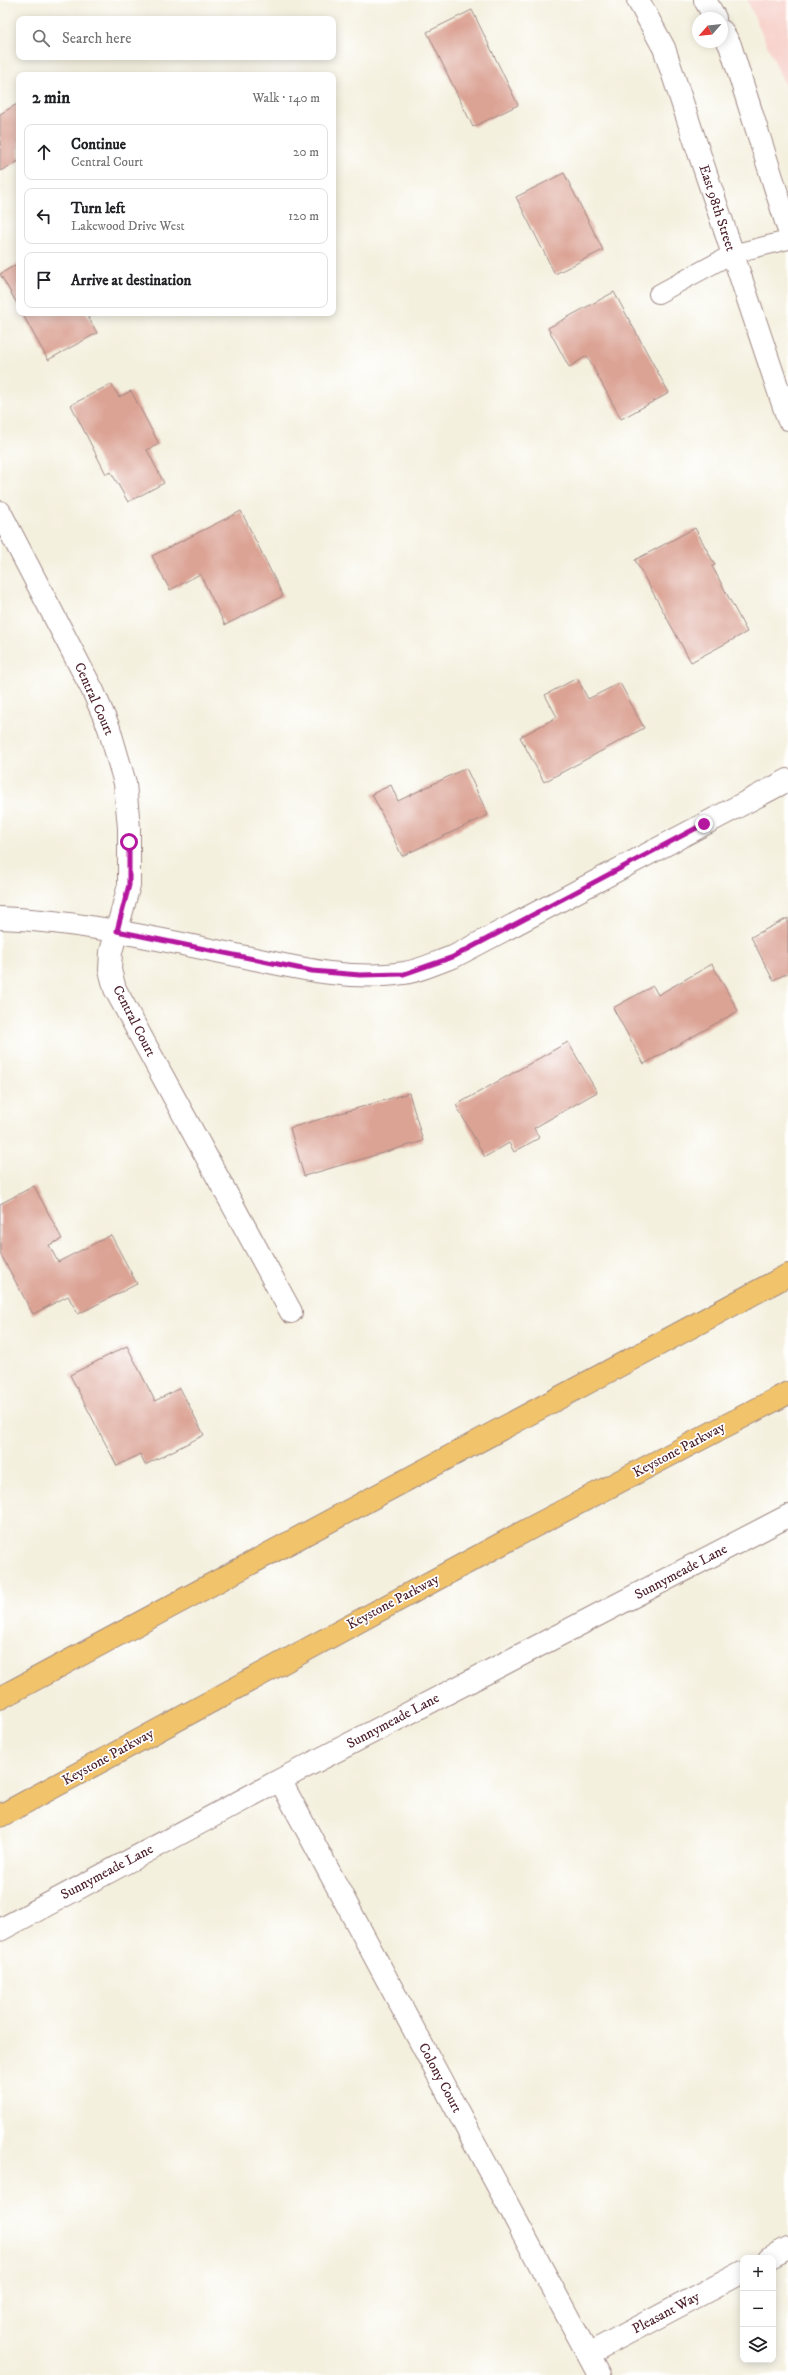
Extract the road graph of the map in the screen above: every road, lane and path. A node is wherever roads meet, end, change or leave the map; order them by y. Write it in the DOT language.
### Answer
graph roads {
  1 [pos="638,0"];
  2 [pos="705,0"];
  3 [pos="712,12"];
  4 [pos="728,42"];
  5 [pos="788,228"];
  6 [pos="788,240"];
  7 [pos="732,254"];
  8 [pos="658,294"];
  9 [pos="788,419"];
  10 [pos="0,512"];
  11 [pos="788,780"];
  12 [pos="0,918"];
  13 [pos="117,931"];
  14 [pos="788,1275"];
  15 [pos="291,1312"];
  16 [pos="788,1393"];
  17 [pos="788,1400"];
  18 [pos="725,1426"];
  19 [pos="788,1516"];
  20 [pos="0,1698"];
  21 [pos="280,1780"];
  22 [pos="0,1816"];
  23 [pos="0,1930"];
  24 [pos="788,2248"];
  25 [pos="775,2255"];
  26 [pos="740,2274"];
  27 [pos="588,2354"];
  28 [pos="599,2375"];
  1 -- 7 [label="street, East 98th Street"];
  2 -- 3 [label="street"];
  4 -- 5 [label="street"];
  6 -- 7 [label="lane"];
  7 -- 8 [label="lane"];
  7 -- 9 [label="street, East 98th Street"];
  10 -- 13 [label="street, Central Court"];
  11 -- 13 [label="street"];
  12 -- 13 [label="street"];
  13 -- 15 [label="street, Central Court"];
  14 -- 20 [label="highway"];
  16 -- 18 [label="highway, Keystone Parkway"];
  17 -- 18 [label="highway"];
  18 -- 22 [label="highway, Keystone Parkway"];
  19 -- 21 [label="street, Sunnymeade Lane"];
  21 -- 23 [label="street, Sunnymeade Lane"];
  21 -- 27 [label="street, Colony Court"];
  24 -- 25 [label="street"];
  26 -- 27 [label="street, Pleasant Way"];
  27 -- 28 [label="street, Colony Court"];
}
